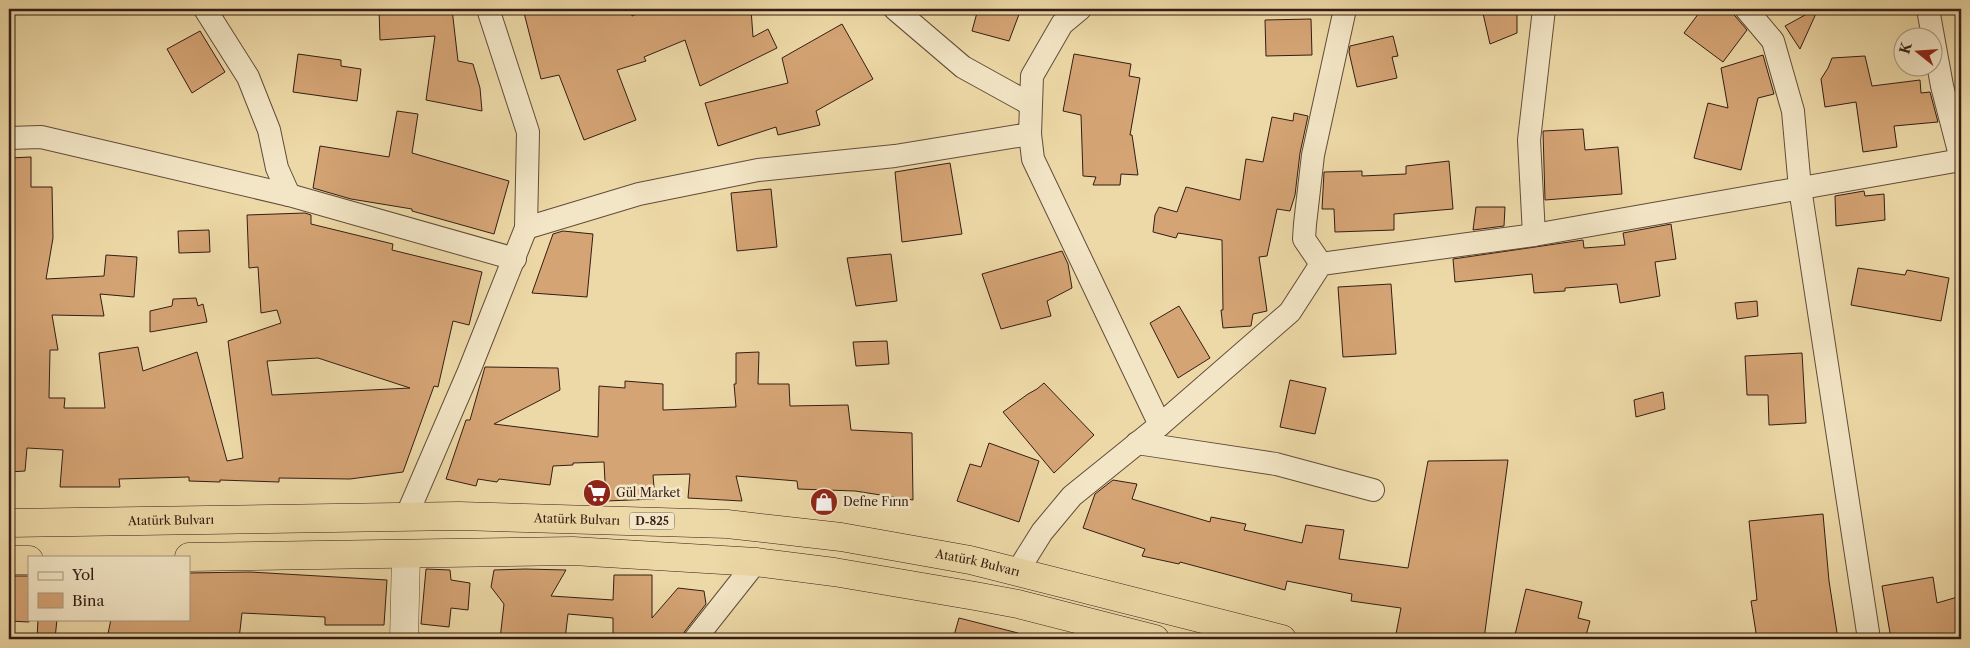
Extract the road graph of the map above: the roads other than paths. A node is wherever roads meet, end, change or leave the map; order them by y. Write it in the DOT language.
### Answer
graph roads {
  1 [pos="205,9"];
  2 [pos="488,9"];
  3 [pos="895,9"];
  4 [pos="1080,9"];
  5 [pos="1345,9"];
  6 [pos="1544,9"];
  7 [pos="1746,9"];
  8 [pos="1928,9"];
  9 [pos="1030,104"];
  10 [pos="1030,134"];
  11 [pos="9,138"];
  12 [pos="1961,159"];
  13 [pos="1800,188"];
  14 [pos="289,196"];
  15 [pos="526,228"];
  16 [pos="1534,235"];
  17 [pos="515,259"];
  18 [pos="1321,264"];
  19 [pos="1160,425"];
  20 [pos="1137,443"];
  21 [pos="1373,490"];
  22 [pos="406,517"];
  23 [pos="9,523"];
  24 [pos="722,523"];
  25 [pos="406,555"];
  26 [pos="190,557"];
  27 [pos="720,559"];
  28 [pos="9,560"];
  29 [pos="28,560"];
  30 [pos="756,562"];
  31 [pos="1017,572"];
  32 [pos="1139,638"];
  33 [pos="404,639"];
  34 [pos="695,639"];
  35 [pos="1282,639"];
  36 [pos="1869,639"];
  1 -- 14 [label="street"];
  2 -- 15 [label="street"];
  3 -- 9 [label="street"];
  4 -- 9 [label="street"];
  5 -- 18 [label="street"];
  6 -- 16 [label="street"];
  7 -- 13 [label="street"];
  8 -- 12 [label="street"];
  9 -- 10 [label="street"];
  10 -- 15 [label="street"];
  10 -- 19 [label="street"];
  11 -- 14 [label="street"];
  12 -- 13 [label="street"];
  13 -- 16 [label="street"];
  13 -- 36 [label="street"];
  14 -- 17 [label="street"];
  15 -- 17 [label="street"];
  16 -- 18 [label="street"];
  17 -- 22 [label="street"];
  18 -- 19 [label="street"];
  19 -- 20 [label="street"];
  20 -- 21 [label="street"];
  20 -- 31 [label="street"];
  22 -- 23 [label="highway, Atatürk Bulvarı / D-825"];
  22 -- 24 [label="highway, Atatürk Bulvarı / D-825"];
  24 -- 27 [label="highway"];
  24 -- 31 [label="highway, Atatürk Bulvarı / D-825"];
  25 -- 26 [label="highway"];
  25 -- 27 [label="highway"];
  25 -- 33 [label="street"];
  27 -- 30 [label="highway"];
  28 -- 29 [label="highway"];
  30 -- 32 [label="highway"];
  30 -- 34 [label="street"];
  31 -- 35 [label="highway, Atatürk Bulvarı / D-825"];
}
